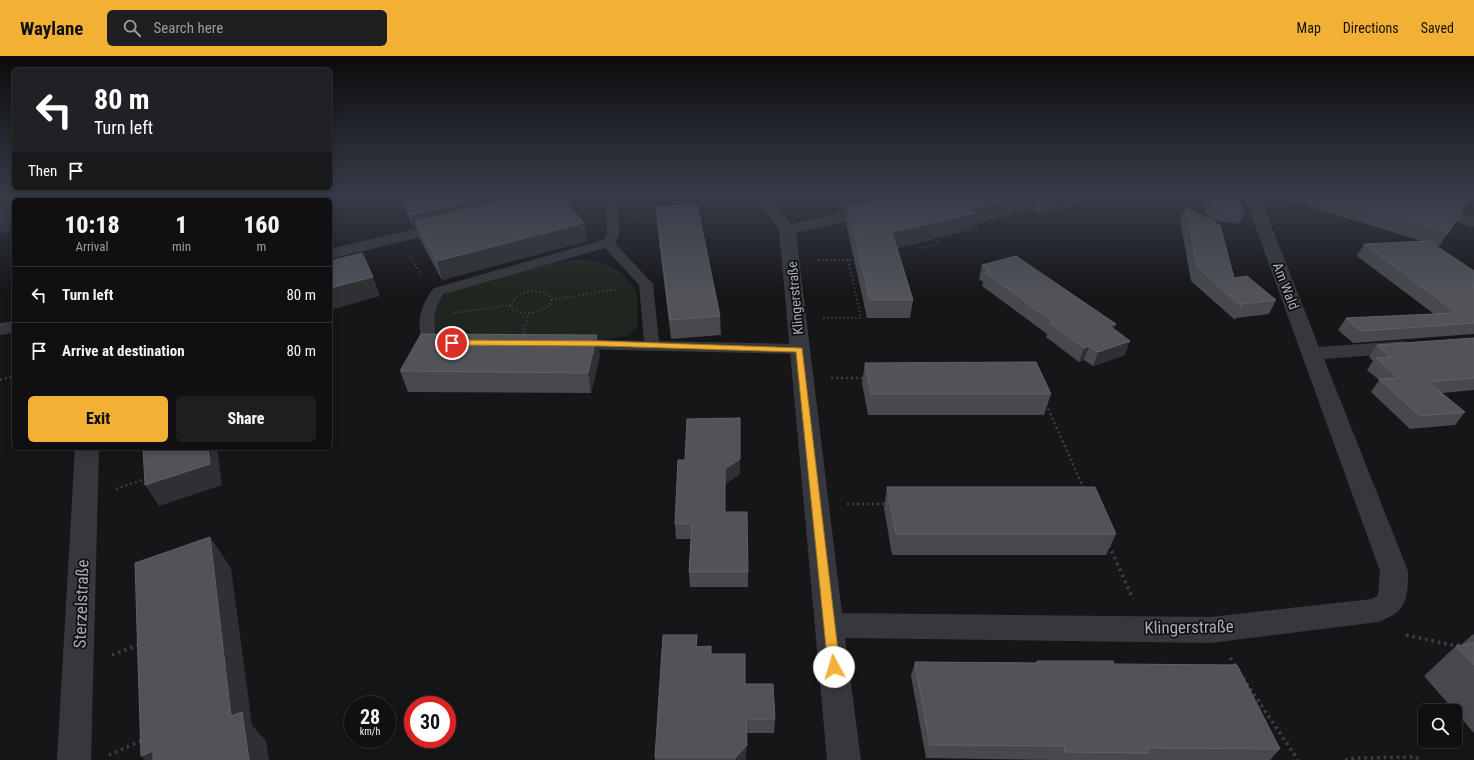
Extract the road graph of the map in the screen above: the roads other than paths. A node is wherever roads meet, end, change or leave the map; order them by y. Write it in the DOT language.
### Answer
graph roads {
  1 [pos="441,228"];
  2 [pos="612,228"];
  3 [pos="797,228"];
  4 [pos="1264,228"];
  5 [pos="787,230"];
  6 [pos="608,243"];
  7 [pos="332,254"];
  8 [pos="12,326"];
  9 [pos="0,329"];
  10 [pos="459,343"];
  11 [pos="520,343"];
  12 [pos="652,346"];
  13 [pos="1420,346"];
  14 [pos="800,349"];
  15 [pos="1312,354"];
  16 [pos="87,450"];
  17 [pos="1351,457"];
  18 [pos="830,625"];
  19 [pos="74,760"];
  20 [pos="844,760"];
  1 -- 7 [label="street"];
  2 -- 6 [label="lane"];
  3 -- 5 [label="street"];
  4 -- 15 [label="street, Am Wald"];
  5 -- 14 [label="street, Klingerstraße"];
  6 -- 10 [label="lane"];
  6 -- 12 [label="lane"];
  8 -- 9 [label="street"];
  11 -- 12 [label="lane"];
  12 -- 14 [label="lane"];
  13 -- 15 [label="street"];
  14 -- 18 [label="street, Klingerstraße"];
  15 -- 17 [label="street, Am Wald"];
  16 -- 19 [label="street, Sterzelstraße"];
  17 -- 18 [label="street, Klingerstraße"];
  18 -- 20 [label="street, Klingerstraße"];
}
